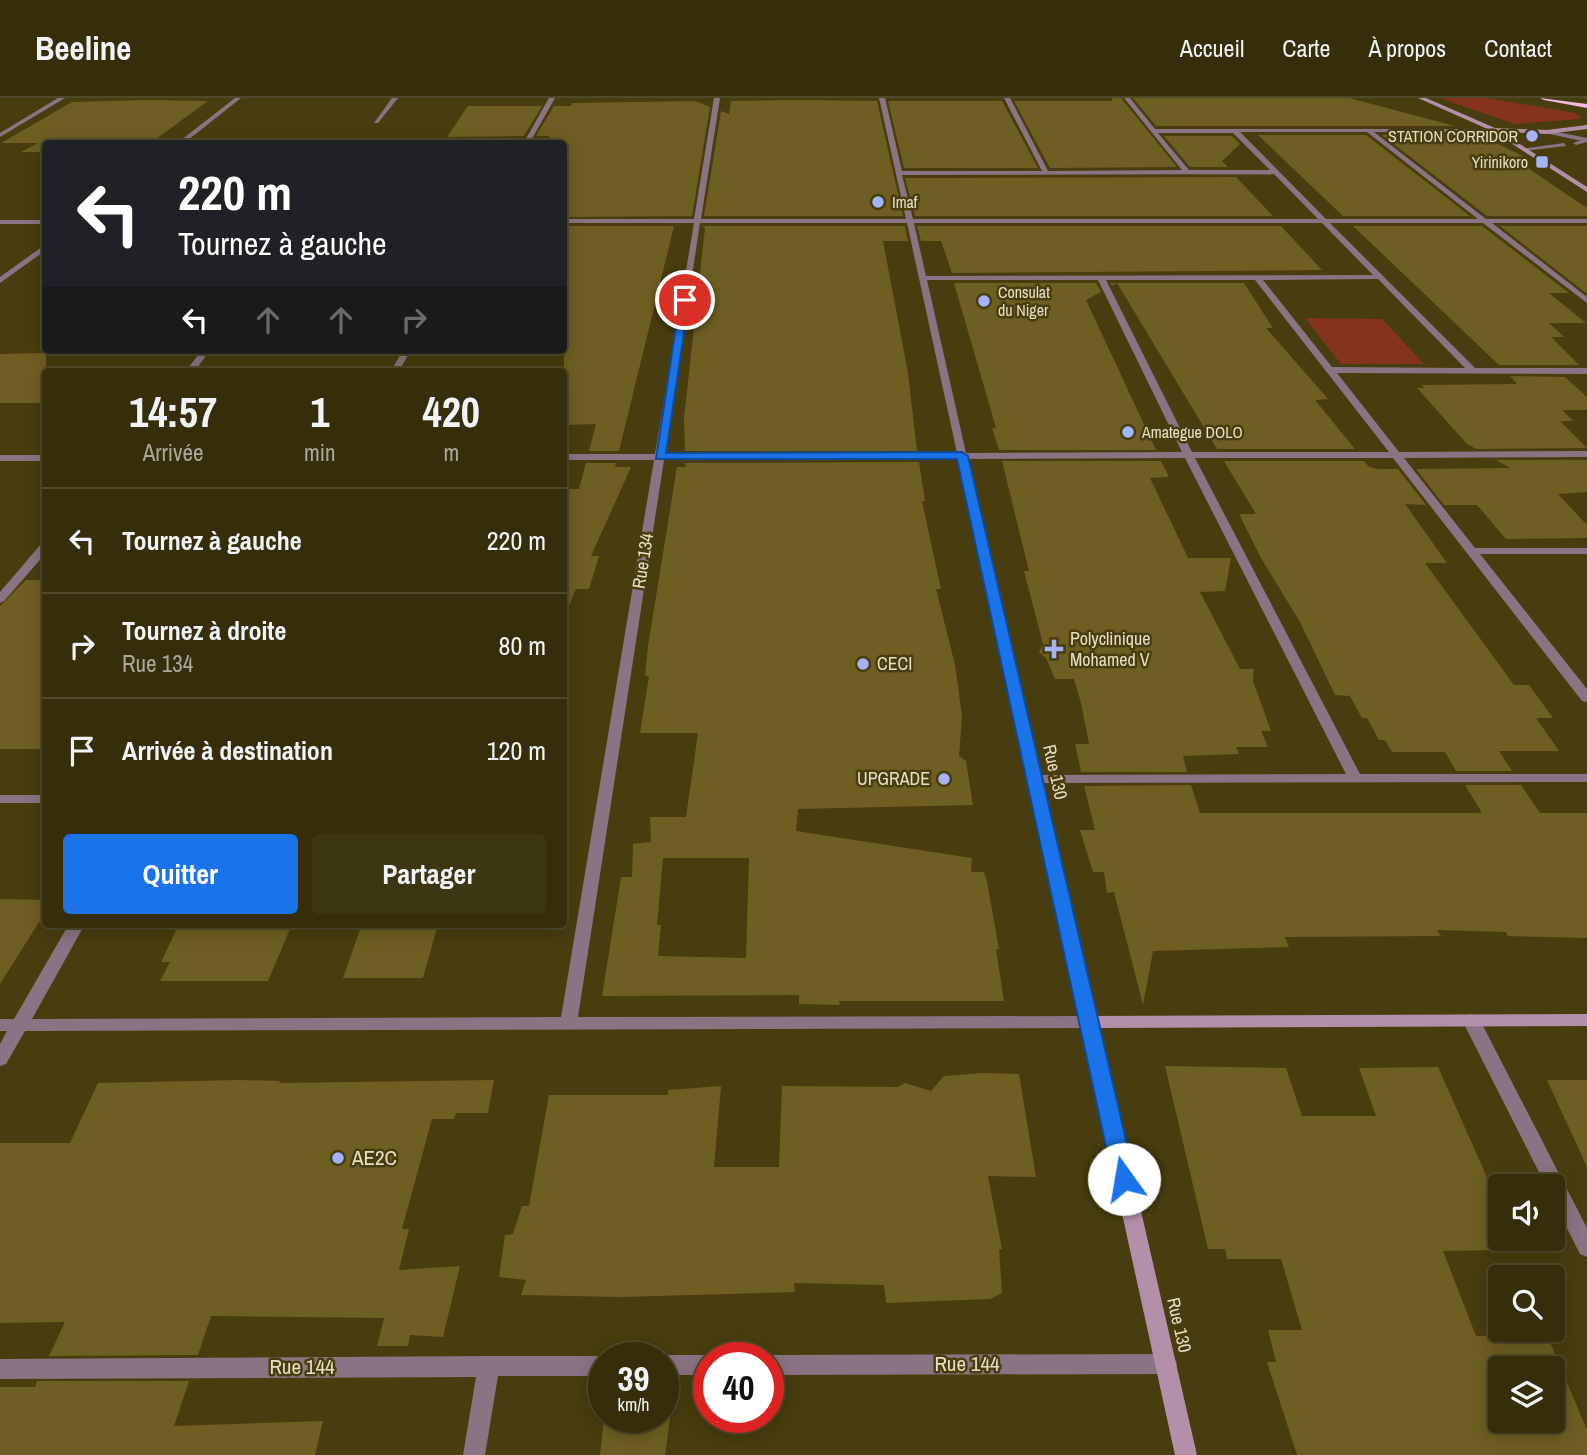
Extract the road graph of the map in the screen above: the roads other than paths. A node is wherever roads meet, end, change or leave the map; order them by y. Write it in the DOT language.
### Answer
graph roads {
  1 [pos="62,98"];
  2 [pos="238,98"];
  3 [pos="395,98"];
  4 [pos="552,98"];
  5 [pos="717,98"];
  6 [pos="882,98"];
  7 [pos="1007,98"];
  8 [pos="1127,98"];
  9 [pos="1420,98"];
  10 [pos="1544,98"];
  11 [pos="1574,98"];
  12 [pos="1587,100"];
  13 [pos="1587,106"];
  14 [pos="376,122"];
  15 [pos="1587,127"];
  16 [pos="1368,130"];
  17 [pos="1494,130"];
  18 [pos="1153,131"];
  19 [pos="1235,131"];
  20 [pos="1546,132"];
  21 [pos="0,135"];
  22 [pos="184,140"];
  23 [pos="528,140"];
  24 [pos="1587,140"];
  25 [pos="1576,143"];
  26 [pos="1564,145"];
  27 [pos="1524,149"];
  28 [pos="1276,172"];
  29 [pos="899,173"];
  30 [pos="1046,173"];
  31 [pos="1187,173"];
  32 [pos="1587,190"];
  33 [pos="567,221"];
  34 [pos="697,221"];
  35 [pos="910,221"];
  36 [pos="1324,221"];
  37 [pos="1484,221"];
  38 [pos="1587,221"];
  39 [pos="0,222"];
  40 [pos="42,222"];
  41 [pos="42,249"];
  42 [pos="1256,277"];
  43 [pos="1380,277"];
  44 [pos="922,278"];
  45 [pos="1101,278"];
  46 [pos="0,281"];
  47 [pos="1587,301"];
  48 [pos="203,354"];
  49 [pos="192,368"];
  50 [pos="1329,370"];
  51 [pos="1472,370"];
  52 [pos="1587,371"];
  53 [pos="1587,454"];
  54 [pos="1188,455"];
  55 [pos="1396,455"];
  56 [pos="660,456"];
  57 [pos="962,456"];
  58 [pos="567,457"];
  59 [pos="0,458"];
  60 [pos="42,458"];
  61 [pos="42,550"];
  62 [pos="1472,551"];
  63 [pos="1587,551"];
  64 [pos="0,599"];
  65 [pos="1587,698"];
  66 [pos="1355,778"];
  67 [pos="1587,778"];
  68 [pos="1035,779"];
  69 [pos="0,799"];
  70 [pos="42,799"];
  71 [pos="76,928"];
  72 [pos="1471,1020"];
  73 [pos="1587,1020"];
  74 [pos="1089,1021"];
  75 [pos="569,1023"];
  76 [pos="19,1025"];
  77 [pos="0,1026"];
  78 [pos="0,1059"];
  79 [pos="1587,1248"];
  80 [pos="1166,1364"];
  81 [pos="784,1365"];
  82 [pos="489,1366"];
  83 [pos="588,1366"];
  84 [pos="0,1369"];
  85 [pos="474,1455"];
  86 [pos="1186,1455"];
  1 -- 21 [label="street"];
  2 -- 22 [label="street"];
  3 -- 14 [label="street"];
  4 -- 23 [label="street"];
  5 -- 34 [label="street, Rue 134"];
  6 -- 29 [label="street, Rue 130"];
  7 -- 30 [label="street"];
  8 -- 18 [label="street"];
  9 -- 17 [label="main road"];
  10 -- 13 [label="highway"];
  11 -- 12 [label="highway"];
  15 -- 20 [label="main road"];
  16 -- 17 [label="street"];
  16 -- 19 [label="street"];
  16 -- 37 [label="street"];
  17 -- 20 [label="main road"];
  17 -- 27 [label="main road"];
  18 -- 19 [label="street"];
  18 -- 31 [label="street"];
  19 -- 28 [label="street"];
  20 -- 24 [label="street"];
  24 -- 25 [label="street"];
  26 -- 27 [label="street"];
  27 -- 32 [label="main road"];
  28 -- 31 [label="street"];
  28 -- 36 [label="street"];
  29 -- 30 [label="street"];
  29 -- 35 [label="street, Rue 130"];
  30 -- 31 [label="street"];
  33 -- 34 [label="street"];
  34 -- 35 [label="street"];
  34 -- 56 [label="street, Rue 134"];
  35 -- 36 [label="street"];
  35 -- 44 [label="street, Rue 130"];
  36 -- 37 [label="street"];
  36 -- 43 [label="street"];
  37 -- 38 [label="street"];
  37 -- 47 [label="street"];
  39 -- 40 [label="street"];
  41 -- 46 [label="street"];
  42 -- 43 [label="street"];
  42 -- 45 [label="street"];
  42 -- 50 [label="street"];
  43 -- 51 [label="street"];
  44 -- 45 [label="street"];
  44 -- 57 [label="street, Rue 130"];
  45 -- 54 [label="street"];
  48 -- 49 [label="street"];
  50 -- 51 [label="street"];
  50 -- 55 [label="street"];
  51 -- 52 [label="street"];
  53 -- 55 [label="street"];
  54 -- 55 [label="street"];
  54 -- 57 [label="street"];
  54 -- 66 [label="street"];
  55 -- 62 [label="street"];
  56 -- 57 [label="street"];
  56 -- 58 [label="street"];
  56 -- 75 [label="street, Rue 134"];
  57 -- 68 [label="street, Rue 130"];
  59 -- 60 [label="street"];
  61 -- 64 [label="street"];
  62 -- 63 [label="street"];
  62 -- 65 [label="street"];
  66 -- 67 [label="street"];
  66 -- 68 [label="street"];
  68 -- 74 [label="street, Rue 130"];
  69 -- 70 [label="street"];
  71 -- 76 [label="street"];
  72 -- 73 [label="main road"];
  72 -- 74 [label="main road"];
  72 -- 79 [label="street"];
  74 -- 75 [label="street"];
  74 -- 80 [label="main road, Rue 130"];
  75 -- 76 [label="street"];
  76 -- 77 [label="street"];
  76 -- 78 [label="street"];
  80 -- 81 [label="street, Rue 144"];
  80 -- 86 [label="main road, Rue 130"];
  82 -- 83 [label="street, Rue 144"];
  82 -- 84 [label="street, Rue 144"];
  82 -- 85 [label="street"];
}
